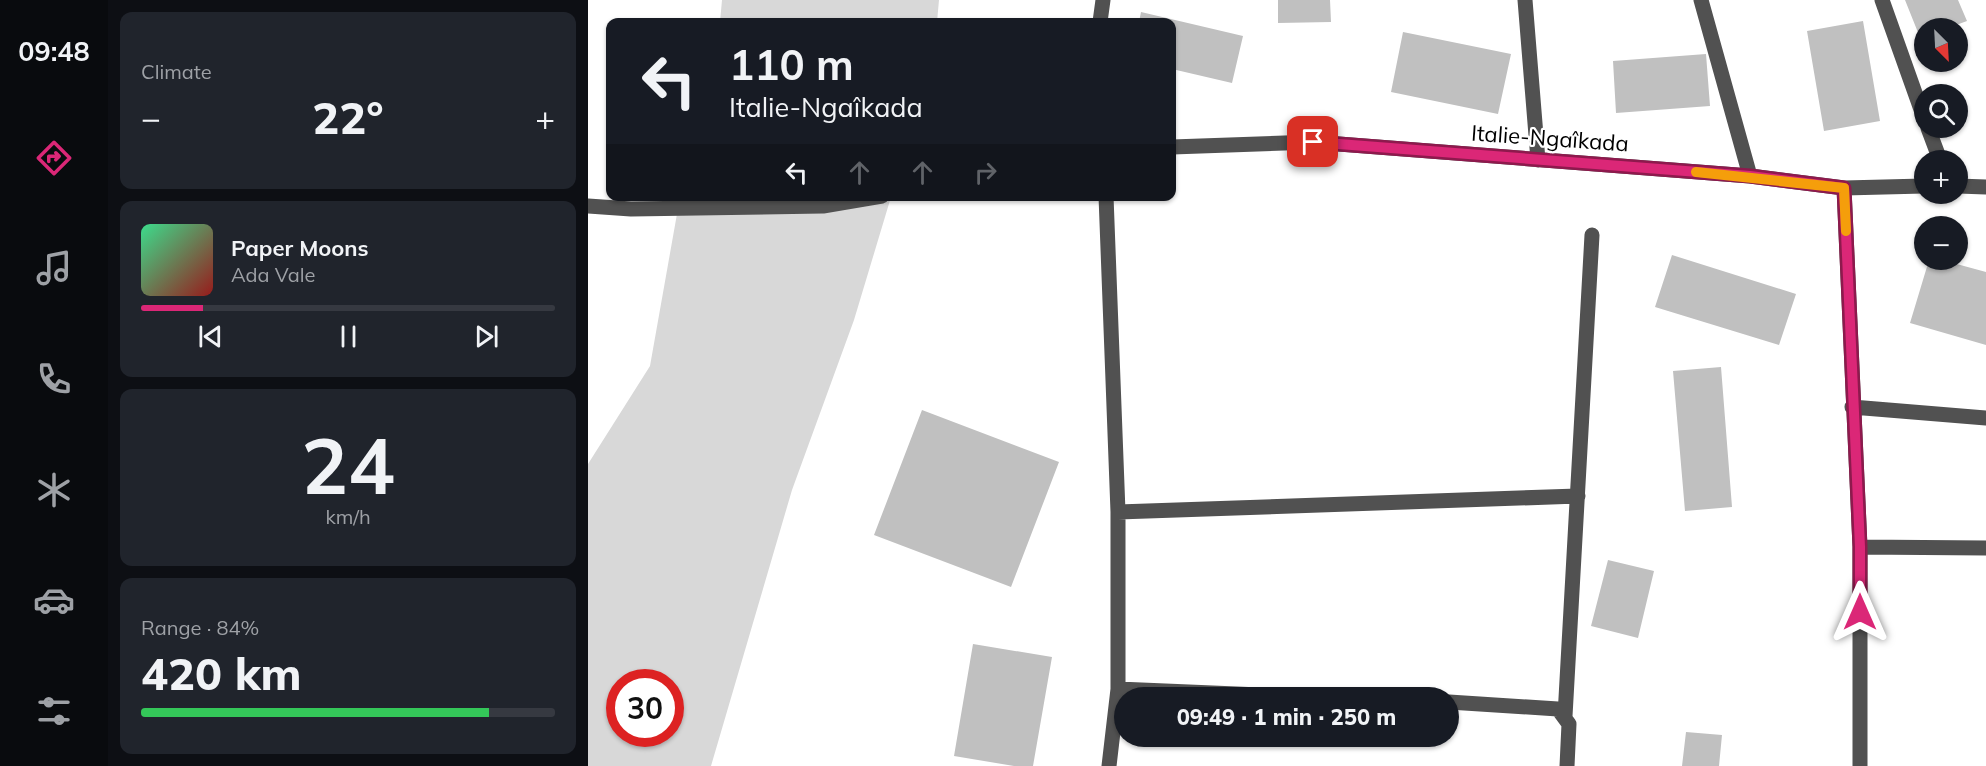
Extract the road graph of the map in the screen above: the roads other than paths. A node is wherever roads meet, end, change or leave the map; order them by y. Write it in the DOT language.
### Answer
graph roads {
  1 [pos="1103,0"];
  2 [pos="1525,0"];
  3 [pos="1701,0"];
  4 [pos="1882,0"];
  5 [pos="1101,18"];
  6 [pos="1914,90"];
  7 [pos="1176,147"];
  8 [pos="1538,160"];
  9 [pos="1750,176"];
  10 [pos="1914,186"];
  11 [pos="1968,186"];
  12 [pos="1986,187"];
  13 [pos="1844,188"];
  14 [pos="852,201"];
  15 [pos="1106,201"];
  16 [pos="588,206"];
  17 [pos="1593,235"];
  18 [pos="1852,407"];
  19 [pos="1986,418"];
  20 [pos="1578,496"];
  21 [pos="1118,512"];
  22 [pos="1860,547"];
  23 [pos="1986,548"];
  24 [pos="1118,687"];
  25 [pos="1459,702"];
  26 [pos="1565,716"];
  27 [pos="1114,723"];
  28 [pos="1109,766"];
  29 [pos="1567,766"];
  30 [pos="1860,766"];
  1 -- 5 [label="street"];
  2 -- 8 [label="street"];
  3 -- 9 [label="street"];
  4 -- 6 [label="street"];
  7 -- 8 [label="street, Italie-Ngaîkada"];
  8 -- 9 [label="street, Italie-Ngaîkada"];
  9 -- 13 [label="street, Italie-Ngaîkada"];
  10 -- 13 [label="street, Italie-Ngaîkada"];
  11 -- 12 [label="street"];
  13 -- 18 [label="street"];
  14 -- 16 [label="street"];
  15 -- 21 [label="street"];
  17 -- 20 [label="street"];
  18 -- 19 [label="street"];
  18 -- 22 [label="street"];
  20 -- 21 [label="street"];
  20 -- 26 [label="street"];
  21 -- 24 [label="street"];
  22 -- 23 [label="street"];
  22 -- 30 [label="street"];
  25 -- 26 [label="street"];
  26 -- 29 [label="street"];
  27 -- 28 [label="street"];
}
